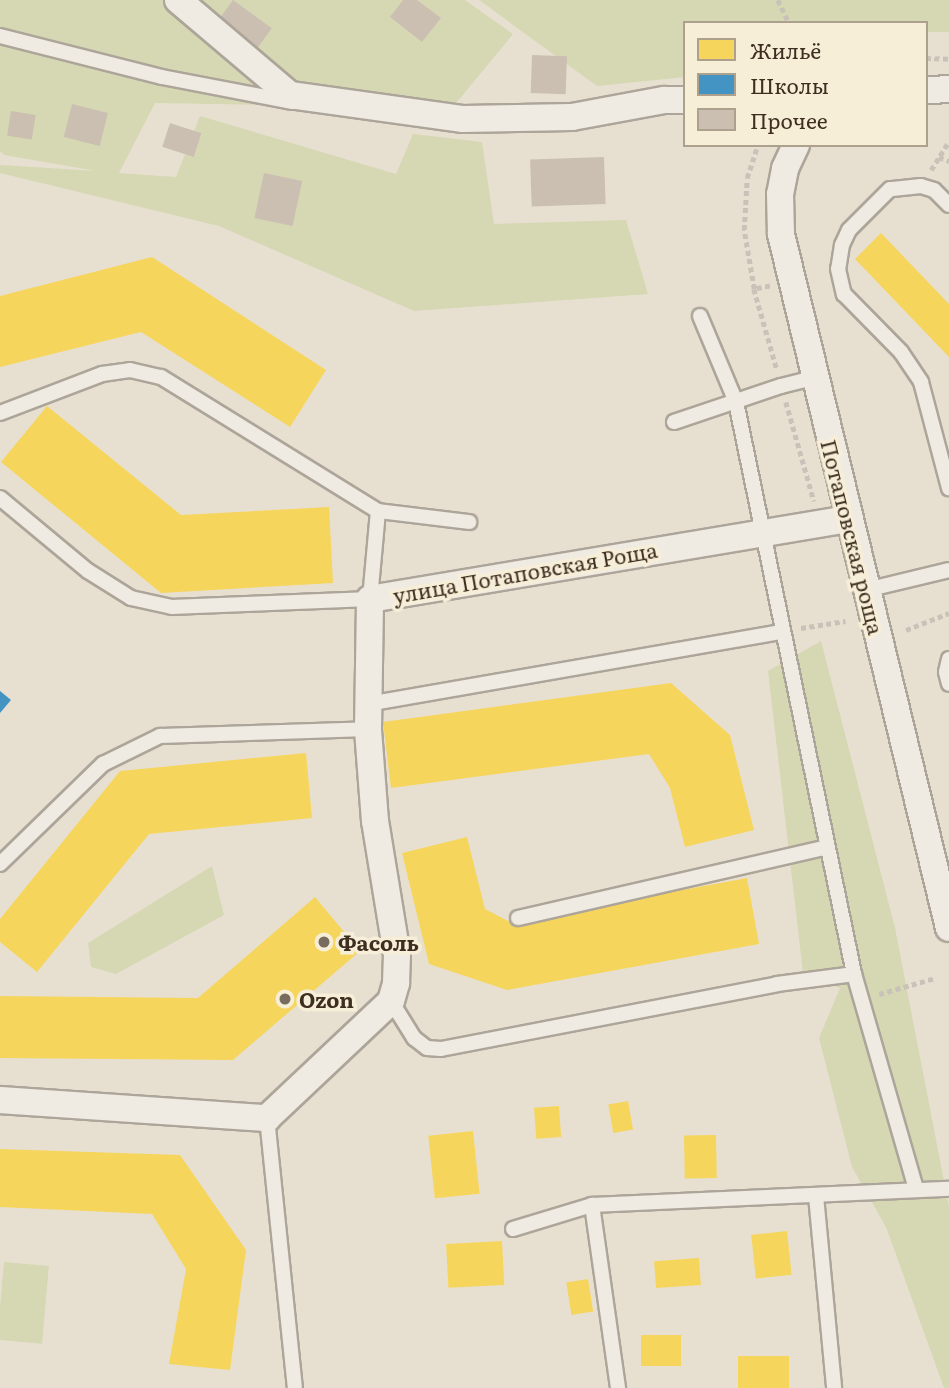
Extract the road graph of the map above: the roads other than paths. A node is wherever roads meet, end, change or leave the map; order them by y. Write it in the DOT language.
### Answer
graph roads {
  1 [pos="178,0"];
  2 [pos="0,36"];
  3 [pos="949,89"];
  4 [pos="928,90"];
  5 [pos="683,100"];
  6 [pos="463,119"];
  7 [pos="795,147"];
  8 [pos="949,205"];
  9 [pos="700,316"];
  10 [pos="814,378"];
  11 [pos="736,402"];
  12 [pos="0,413"];
  13 [pos="674,422"];
  14 [pos="949,488"];
  15 [pos="0,498"];
  16 [pos="378,511"];
  17 [pos="849,519"];
  18 [pos="469,522"];
  19 [pos="762,532"];
  20 [pos="949,570"];
  21 [pos="866,590"];
  22 [pos="370,599"];
  23 [pos="782,632"];
  24 [pos="949,659"];
  25 [pos="949,684"];
  26 [pos="368,717"];
  27 [pos="827,847"];
  28 [pos="0,864"];
  29 [pos="518,918"];
  30 [pos="949,929"];
  31 [pos="854,974"];
  32 [pos="391,1001"];
  33 [pos="0,1100"];
  34 [pos="267,1118"];
  35 [pos="916,1189"];
  36 [pos="949,1189"];
  37 [pos="816,1196"];
  38 [pos="592,1205"];
  39 [pos="513,1229"];
  40 [pos="295,1388"];
  41 [pos="618,1388"];
  42 [pos="834,1388"];
  1 -- 6 [label="street"];
  2 -- 6 [label="lane"];
  3 -- 4 [label="street"];
  5 -- 6 [label="street"];
  7 -- 10 [label="street, Потаповская роща"];
  8 -- 14 [label="lane"];
  9 -- 11 [label="lane"];
  10 -- 11 [label="lane"];
  10 -- 17 [label="street, Потаповская роща"];
  11 -- 13 [label="lane"];
  11 -- 19 [label="lane"];
  12 -- 16 [label="lane"];
  15 -- 22 [label="lane"];
  16 -- 18 [label="lane"];
  16 -- 22 [label="lane"];
  17 -- 19 [label="street, улица Потаповская Роща"];
  17 -- 21 [label="street, Потаповская роща"];
  19 -- 22 [label="street, улица Потаповская Роща"];
  19 -- 23 [label="lane"];
  20 -- 21 [label="lane"];
  21 -- 30 [label="street, Потаповская роща"];
  22 -- 26 [label="street, улица Потаповская Роща"];
  23 -- 26 [label="lane"];
  23 -- 27 [label="lane"];
  24 -- 25 [label="lane"];
  26 -- 28 [label="lane"];
  26 -- 32 [label="street, улица Потаповская Роща"];
  27 -- 29 [label="lane"];
  27 -- 31 [label="lane"];
  31 -- 32 [label="lane"];
  31 -- 35 [label="lane"];
  32 -- 34 [label="street"];
  33 -- 34 [label="street"];
  34 -- 40 [label="lane"];
  35 -- 36 [label="lane"];
  35 -- 37 [label="lane"];
  37 -- 38 [label="lane"];
  37 -- 42 [label="lane"];
  38 -- 39 [label="lane"];
  38 -- 41 [label="lane"];
}
